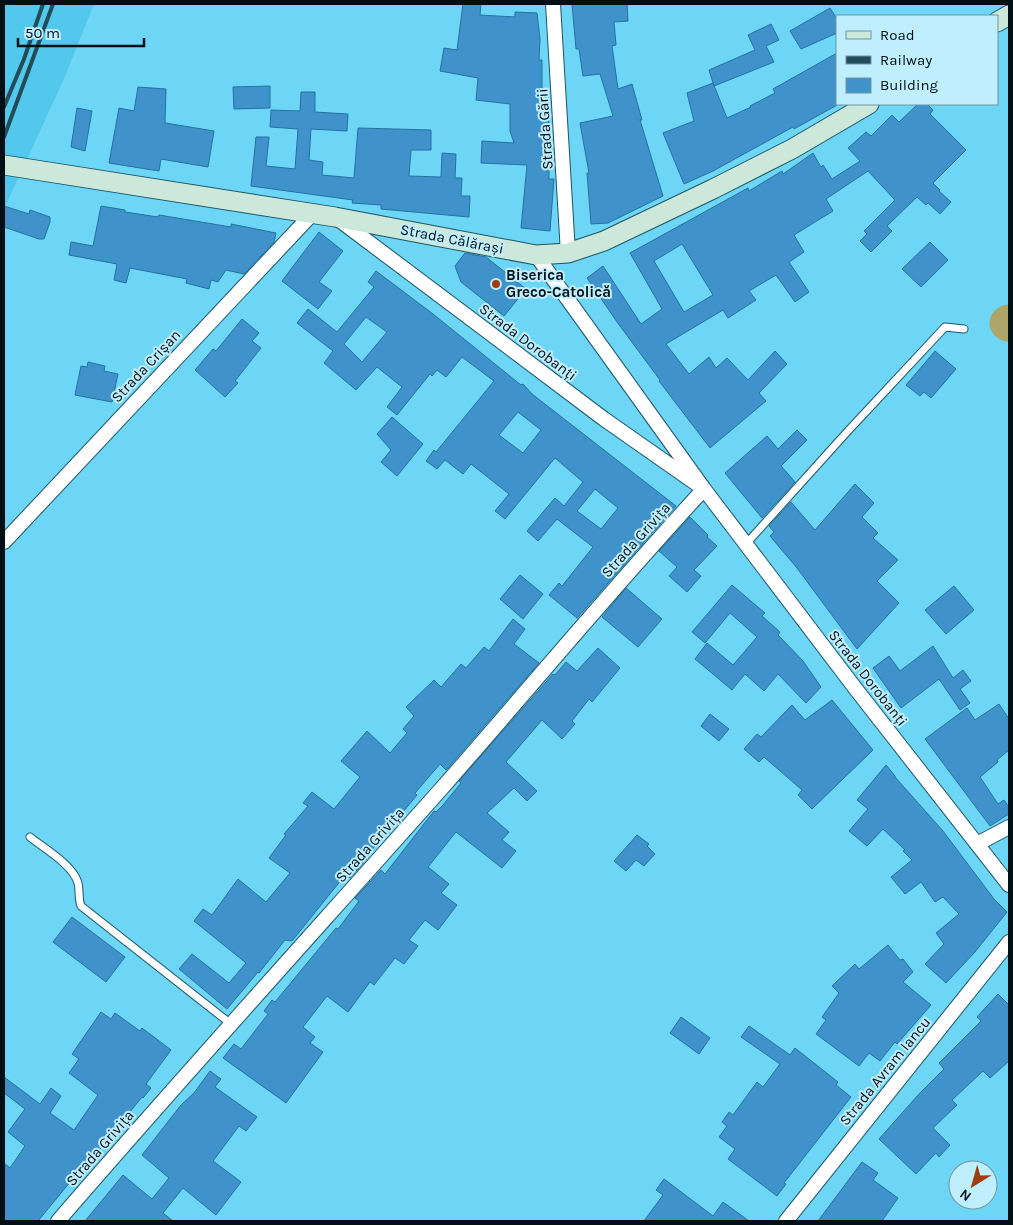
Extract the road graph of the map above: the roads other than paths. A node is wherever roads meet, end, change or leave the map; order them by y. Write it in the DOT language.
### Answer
graph roads {
  1 [pos="553,4"];
  2 [pos="1009,15"];
  3 [pos="998,21"];
  4 [pos="867,105"];
  5 [pos="4,165"];
  6 [pos="313,214"];
  7 [pos="335,217"];
  8 [pos="568,253"];
  9 [pos="536,255"];
  10 [pos="964,329"];
  11 [pos="704,489"];
  12 [pos="4,542"];
  13 [pos="746,544"];
  14 [pos="1009,827"];
  15 [pos="30,837"];
  16 [pos="977,844"];
  17 [pos="1009,885"];
  18 [pos="1009,942"];
  19 [pos="231,1024"];
  20 [pos="58,1221"];
  21 [pos="786,1221"];
  1 -- 8 [label="street, Strada Gării"];
  2 -- 3 [label="main road"];
  4 -- 8 [label="main road, Strada Călărași"];
  5 -- 6 [label="main road, Strada Călărași"];
  6 -- 7 [label="main road, Strada Călărași"];
  6 -- 12 [label="street, Strada Crișan"];
  7 -- 9 [label="main road, Strada Călărași"];
  7 -- 11 [label="street, Strada Dorobanți"];
  8 -- 9 [label="main road, Strada Călărași"];
  9 -- 11 [label="street, Strada Dorobanți"];
  10 -- 13 [label="lane"];
  11 -- 13 [label="street, Strada Dorobanți"];
  11 -- 19 [label="street, Strada Grivița"];
  13 -- 16 [label="street, Strada Dorobanți"];
  14 -- 16 [label="street"];
  15 -- 19 [label="lane"];
  16 -- 17 [label="street, Strada Dorobanți"];
  18 -- 21 [label="street, Strada Avram Iancu"];
  19 -- 20 [label="street, Strada Grivița"];
}
